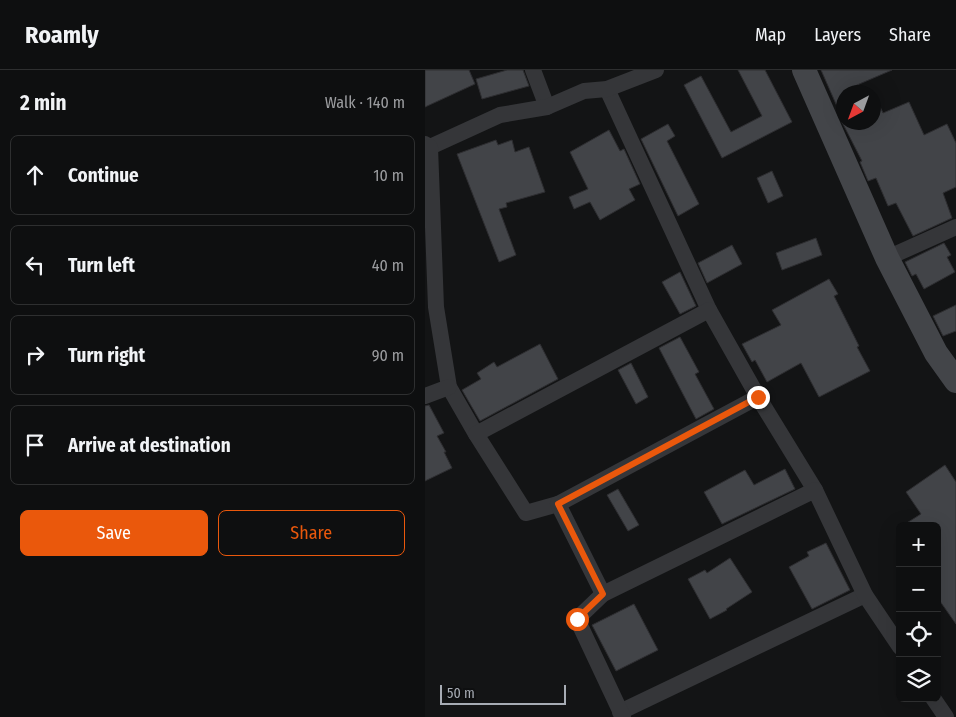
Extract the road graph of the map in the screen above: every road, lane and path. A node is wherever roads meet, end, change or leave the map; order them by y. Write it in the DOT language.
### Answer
graph roads {
  1 [pos="533,70"];
  2 [pos="656,70"];
  3 [pos="804,70"];
  4 [pos="607,89"];
  5 [pos="547,107"];
  6 [pos="428,145"];
  7 [pos="956,227"];
  8 [pos="887,258"];
  9 [pos="430,309"];
  10 [pos="709,310"];
  11 [pos="956,381"];
  12 [pos="449,387"];
  13 [pos="425,396"];
  14 [pos="758,397"];
  15 [pos="476,434"];
  16 [pos="815,490"];
  17 [pos="558,504"];
  18 [pos="603,594"];
  19 [pos="865,595"];
  20 [pos="896,641"];
  21 [pos="936,702"];
  22 [pos="622,715"];
  23 [pos="946,717"];
  1 -- 5 [label="street"];
  2 -- 4 [label="street"];
  3 -- 8 [label="main road"];
  4 -- 5 [label="street"];
  4 -- 10 [label="street"];
  5 -- 6 [label="street"];
  6 -- 9 [label="street"];
  7 -- 8 [label="street"];
  8 -- 11 [label="main road"];
  9 -- 12 [label="street"];
  10 -- 14 [label="street"];
  10 -- 15 [label="street"];
  12 -- 13 [label="street"];
  12 -- 15 [label="street"];
  14 -- 16 [label="street"];
  14 -- 17 [label="street"];
  15 -- 17 [label="street"];
  16 -- 18 [label="street"];
  16 -- 19 [label="street"];
  17 -- 18 [label="street"];
  18 -- 22 [label="street"];
  19 -- 20 [label="street"];
  19 -- 22 [label="street"];
  21 -- 23 [label="street"];
}
